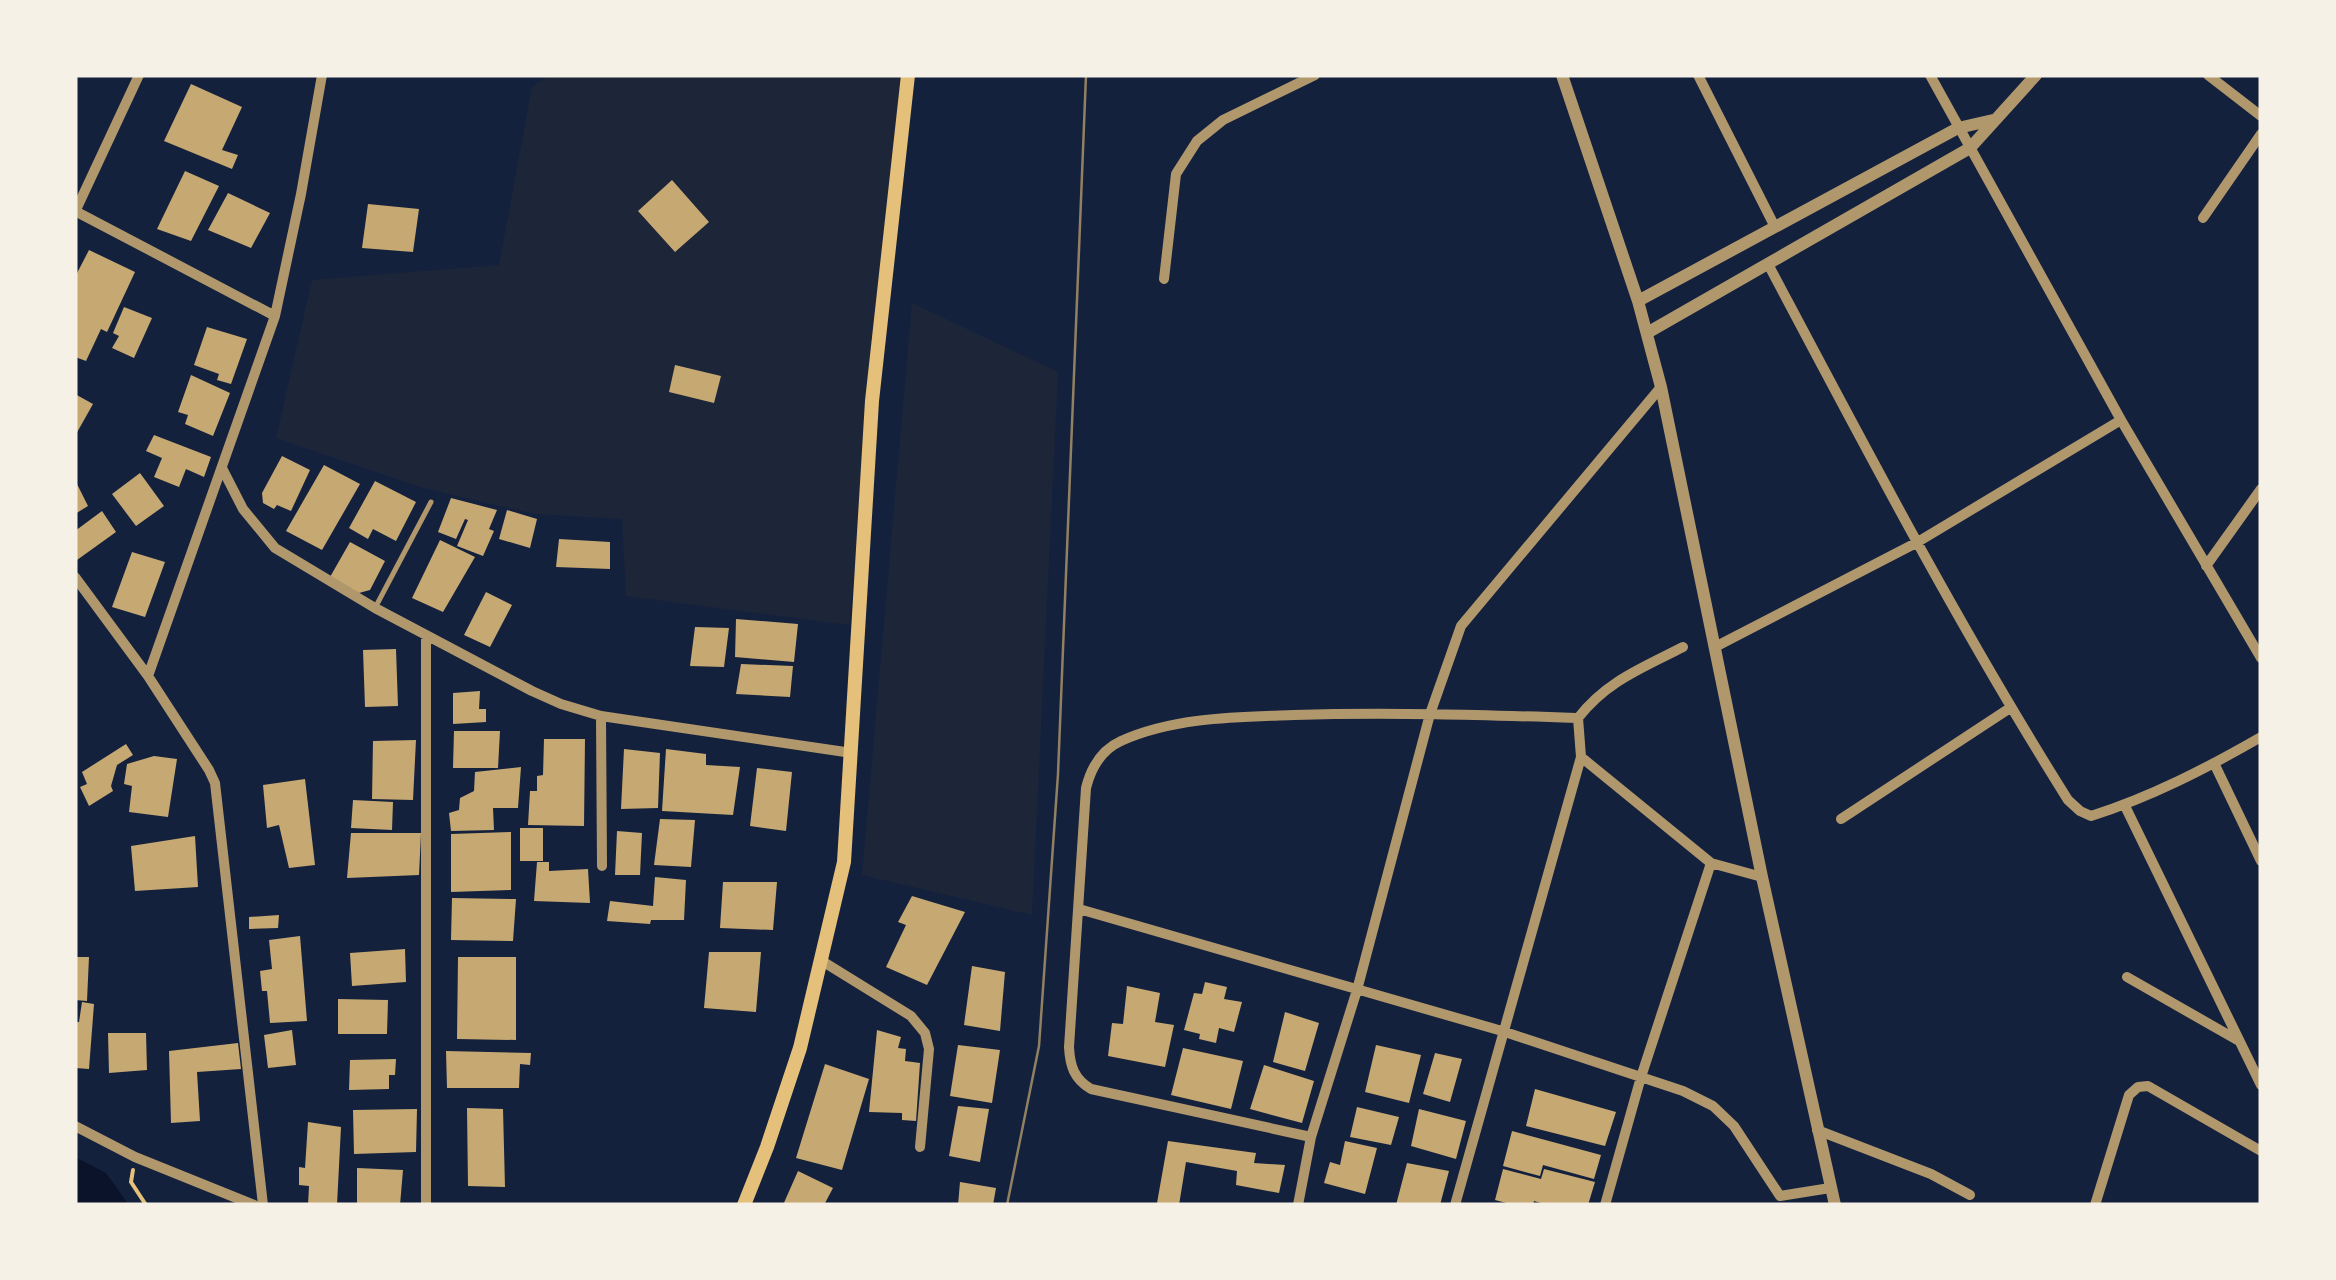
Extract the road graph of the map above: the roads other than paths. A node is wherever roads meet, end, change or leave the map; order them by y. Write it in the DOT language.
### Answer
graph roads {
  1 [pos="139,75"];
  2 [pos="322,75"];
  3 [pos="908,75"];
  4 [pos="1316,75"];
  5 [pos="1562,75"];
  6 [pos="1698,75"];
  7 [pos="1930,75"];
  8 [pos="2036,75"];
  9 [pos="2208,75"];
  10 [pos="2261,116"];
  11 [pos="1996,120"];
  12 [pos="1958,128"];
  13 [pos="2261,134"];
  14 [pos="1970,148"];
  15 [pos="75,212"];
  16 [pos="2203,218"];
  17 [pos="1775,227"];
  18 [pos="1768,264"];
  19 [pos="1164,279"];
  20 [pos="1638,301"];
  21 [pos="275,316"];
  22 [pos="1646,333"];
  23 [pos="1661,387"];
  24 [pos="2122,420"];
  25 [pos="222,468"];
  26 [pos="2261,490"];
  27 [pos="432,502"];
  28 [pos="1916,543"];
  29 [pos="2206,566"];
  30 [pos="75,577"];
  31 [pos="375,608"];
  32 [pos="426,635"];
  33 [pos="1683,647"];
  34 [pos="1714,647"];
  35 [pos="2261,658"];
  36 [pos="148,676"];
  37 [pos="2010,708"];
  38 [pos="1430,714"];
  39 [pos="602,716"];
  40 [pos="1578,718"];
  41 [pos="2261,737"];
  42 [pos="852,753"];
  43 [pos="1581,757"];
  44 [pos="2214,763"];
  45 [pos="2124,806"];
  46 [pos="1841,819"];
  47 [pos="2261,861"];
  48 [pos="1711,863"];
  49 [pos="602,866"];
  50 [pos="1762,877"];
  51 [pos="1078,909"];
  52 [pos="822,961"];
  53 [pos="2126,977"];
  54 [pos="1358,990"];
  55 [pos="1502,1032"];
  56 [pos="2240,1041"];
  57 [pos="1641,1077"];
  58 [pos="2261,1085"];
  59 [pos="75,1126"];
  60 [pos="1817,1130"];
  61 [pos="1311,1138"];
  62 [pos="920,1148"];
  63 [pos="2261,1150"];
  64 [pos="1830,1188"];
  65 [pos="1970,1194"];
  66 [pos="1778,1201"];
  67 [pos="254,1205"];
  68 [pos="263,1205"];
  69 [pos="426,1205"];
  70 [pos="744,1205"];
  71 [pos="1298,1205"];
  72 [pos="1455,1205"];
  73 [pos="1605,1205"];
  74 [pos="1835,1205"];
  75 [pos="2095,1205"];
  1 -- 15 [label="street"];
  2 -- 21 [label="street"];
  3 -- 42 [label="main road"];
  4 -- 19 [label="street"];
  5 -- 20 [label="street"];
  6 -- 17 [label="street"];
  7 -- 12 [label="street"];
  8 -- 11 [label="street"];
  9 -- 10 [label="street"];
  11 -- 12 [label="street"];
  11 -- 14 [label="street"];
  12 -- 14 [label="street"];
  12 -- 17 [label="street"];
  13 -- 16 [label="street"];
  14 -- 18 [label="street"];
  14 -- 24 [label="street"];
  15 -- 21 [label="street"];
  17 -- 20 [label="street"];
  18 -- 22 [label="street"];
  18 -- 28 [label="street"];
  20 -- 22 [label="street"];
  21 -- 25 [label="street"];
  22 -- 23 [label="street"];
  23 -- 34 [label="street"];
  23 -- 38 [label="street"];
  24 -- 28 [label="street"];
  24 -- 29 [label="street"];
  25 -- 31 [label="street"];
  25 -- 36 [label="street"];
  26 -- 29 [label="street"];
  27 -- 31 [label="lane"];
  28 -- 34 [label="street"];
  28 -- 37 [label="street"];
  29 -- 35 [label="street"];
  30 -- 36 [label="street"];
  31 -- 32 [label="street"];
  32 -- 39 [label="street"];
  32 -- 69 [label="street"];
  33 -- 40 [label="street"];
  34 -- 50 [label="street"];
  36 -- 68 [label="street"];
  37 -- 45 [label="street"];
  37 -- 46 [label="street"];
  38 -- 40 [label="street"];
  38 -- 51 [label="street"];
  38 -- 54 [label="street"];
  39 -- 42 [label="street"];
  39 -- 49 [label="street"];
  40 -- 43 [label="street"];
  41 -- 44 [label="street"];
  42 -- 52 [label="main road"];
  43 -- 48 [label="street"];
  43 -- 55 [label="street"];
  44 -- 45 [label="street"];
  44 -- 47 [label="street"];
  45 -- 56 [label="street"];
  48 -- 50 [label="street"];
  48 -- 57 [label="street"];
  50 -- 60 [label="street"];
  51 -- 54 [label="street"];
  51 -- 61 [label="street"];
  52 -- 62 [label="street"];
  52 -- 70 [label="main road"];
  53 -- 56 [label="street"];
  54 -- 55 [label="street"];
  54 -- 61 [label="street"];
  55 -- 57 [label="street"];
  55 -- 72 [label="street"];
  56 -- 58 [label="street"];
  57 -- 66 [label="street"];
  57 -- 73 [label="street"];
  59 -- 67 [label="street"];
  60 -- 64 [label="street"];
  60 -- 65 [label="street"];
  61 -- 71 [label="street"];
  63 -- 75 [label="street"];
  64 -- 66 [label="street"];
  64 -- 74 [label="street"];
}
